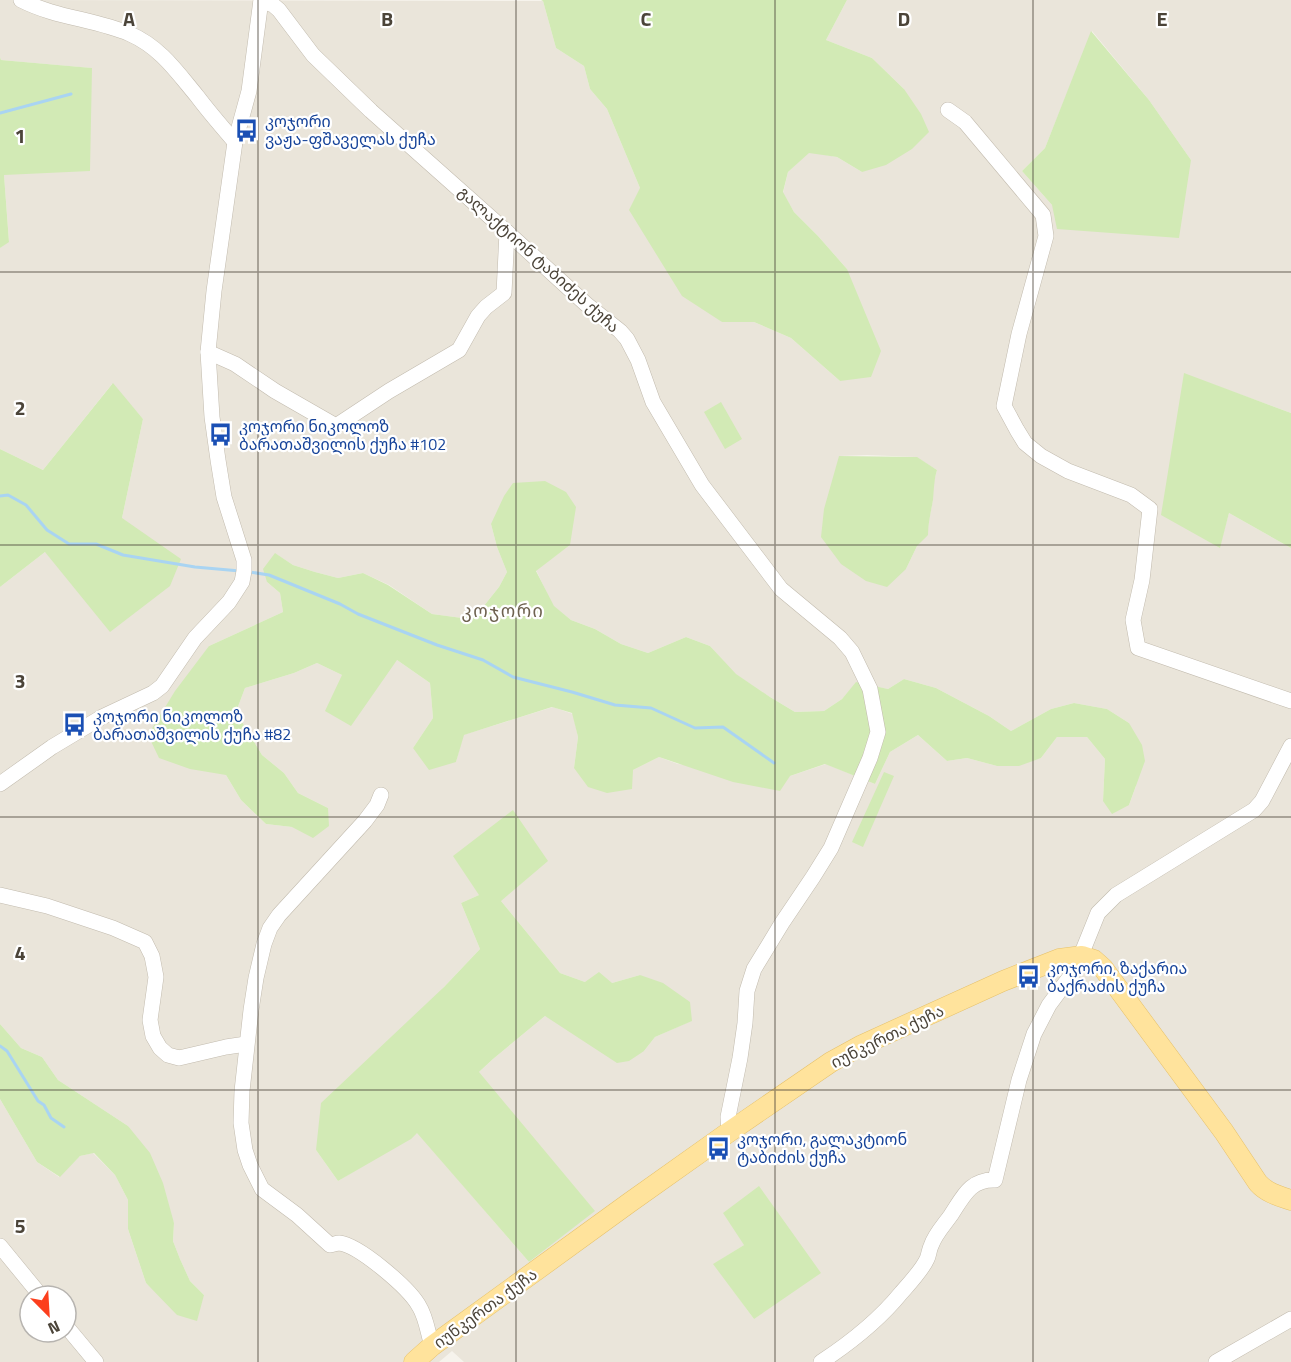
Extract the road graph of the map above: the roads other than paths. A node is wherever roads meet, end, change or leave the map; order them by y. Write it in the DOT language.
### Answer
graph roads {
  1 [pos="21,0"];
  2 [pos="261,1"];
  3 [pos="948,110"];
  4 [pos="235,142"];
  5 [pos="507,232"];
  6 [pos="208,352"];
  7 [pos="1291,701"];
  8 [pos="1291,746"];
  9 [pos="0,784"];
  10 [pos="381,795"];
  11 [pos="0,896"];
  12 [pos="1082,956"];
  13 [pos="246,1044"];
  14 [pos="729,1132"];
  15 [pos="1291,1200"];
  16 [pos="0,1246"];
  17 [pos="31,1284"];
  18 [pos="1291,1319"];
  19 [pos="78,1340"];
  20 [pos="432,1346"];
  21 [pos="96,1362"];
  22 [pos="414,1362"];
  23 [pos="821,1362"];
  24 [pos="1216,1362"];
  1 -- 4 [label="street"];
  2 -- 4 [label="street"];
  2 -- 5 [label="street, გალაქტიონ ტაბიძეს ქუჩა"];
  3 -- 7 [label="street"];
  4 -- 6 [label="street"];
  5 -- 6 [label="street"];
  5 -- 14 [label="street, გალაქტიონ ტაბიძეს ქუჩა"];
  6 -- 9 [label="street"];
  8 -- 12 [label="street"];
  10 -- 13 [label="street"];
  11 -- 13 [label="street"];
  12 -- 14 [label="main road, იუნკერთა ქუჩა"];
  12 -- 15 [label="main road"];
  12 -- 23 [label="street"];
  13 -- 20 [label="street"];
  14 -- 20 [label="main road, იუნკერთა ქუჩა"];
  16 -- 17 [label="street"];
  18 -- 24 [label="street"];
  19 -- 21 [label="street"];
  20 -- 22 [label="main road, იუნკერთა ქუჩა"];
}
